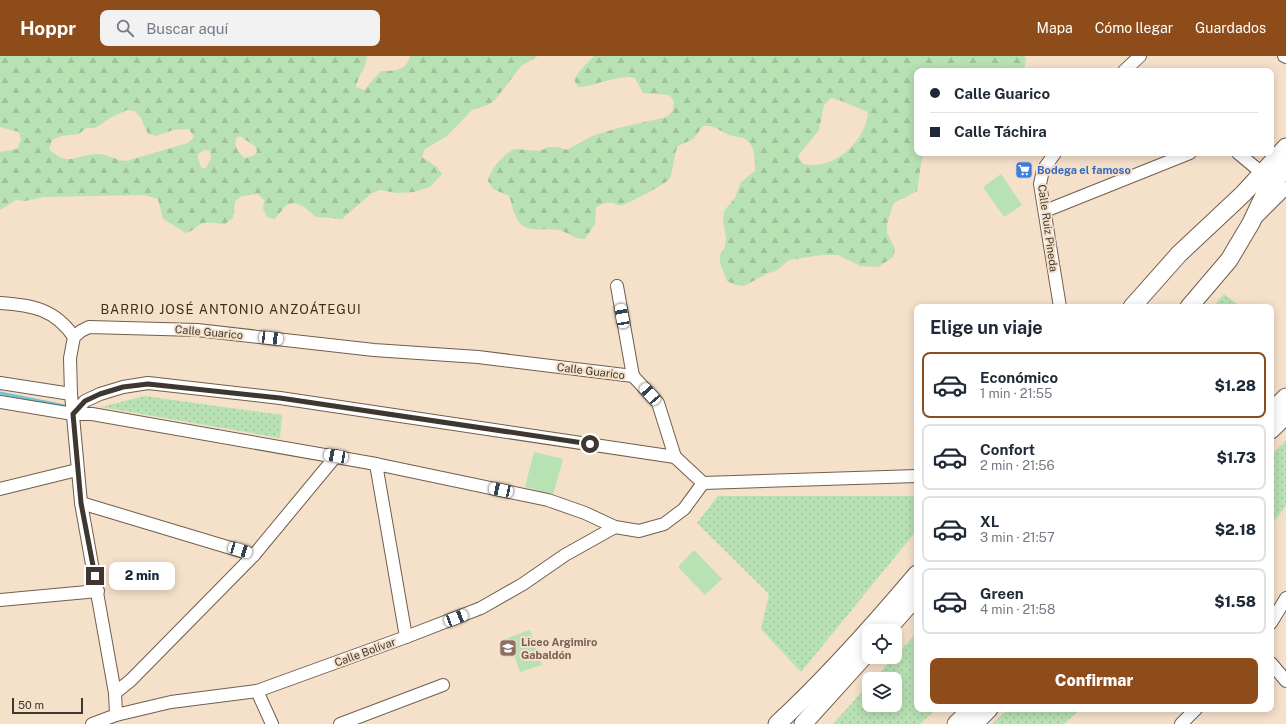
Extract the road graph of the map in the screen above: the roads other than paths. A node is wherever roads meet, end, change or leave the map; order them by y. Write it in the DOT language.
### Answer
graph roads {
  1 [pos="1140,56"];
  2 [pos="1127,68"];
  3 [pos="1286,147"];
  4 [pos="1053,156"];
  5 [pos="1182,156"];
  6 [pos="1241,156"];
  7 [pos="1286,168"];
  8 [pos="1262,174"];
  9 [pos="1286,188"];
  10 [pos="1045,211"];
  11 [pos="1251,223"];
  12 [pos="617,286"];
  13 [pos="0,303"];
  14 [pos="1060,304"];
  15 [pos="1135,304"];
  16 [pos="1192,304"];
  17 [pos="74,337"];
  18 [pos="633,376"];
  19 [pos="0,382"];
  20 [pos="71,394"];
  21 [pos="1286,397"];
  22 [pos="0,402"];
  23 [pos="1274,409"];
  24 [pos="73,414"];
  25 [pos="1286,415"];
  26 [pos="1274,427"];
  27 [pos="336,456"];
  28 [pos="675,457"];
  29 [pos="376,464"];
  30 [pos="77,470"];
  31 [pos="914,476"];
  32 [pos="703,483"];
  33 [pos="0,489"];
  34 [pos="81,503"];
  35 [pos="615,527"];
  36 [pos="254,555"];
  37 [pos="914,578"];
  38 [pos="98,591"];
  39 [pos="1286,598"];
  40 [pos="914,599"];
  41 [pos="0,600"];
  42 [pos="1274,618"];
  43 [pos="892,624"];
  44 [pos="406,637"];
  45 [pos="862,659"];
  46 [pos="1274,667"];
  47 [pos="1286,681"];
  48 [pos="443,686"];
  49 [pos="257,691"];
  50 [pos="115,693"];
  51 [pos="968,712"];
  52 [pos="986,712"];
  53 [pos="1193,712"];
  54 [pos="116,715"];
  55 [pos="807,722"];
  56 [pos="92,724"];
  57 [pos="272,724"];
  58 [pos="340,724"];
  59 [pos="777,724"];
  60 [pos="956,724"];
  61 [pos="974,724"];
  62 [pos="1181,724"];
  1 -- 2 [label="street"];
  3 -- 8 [label="highway"];
  4 -- 10 [label="street, Calle Ruiz Pineda"];
  5 -- 10 [label="street"];
  6 -- 8 [label="street"];
  7 -- 11 [label="highway"];
  8 -- 15 [label="highway"];
  9 -- 11 [label="street"];
  10 -- 14 [label="street, Calle Ruiz Pineda"];
  11 -- 16 [label="highway"];
  12 -- 18 [label="street"];
  13 -- 17 [label="street"];
  17 -- 18 [label="street, Calle Guarico"];
  17 -- 20 [label="street"];
  18 -- 28 [label="street, Calle Guarico"];
  19 -- 20 [label="street"];
  20 -- 24 [label="street"];
  21 -- 23 [label="highway"];
  22 -- 24 [label="street"];
  24 -- 27 [label="street"];
  24 -- 28 [label="street"];
  24 -- 30 [label="street"];
  25 -- 26 [label="highway"];
  27 -- 29 [label="street"];
  27 -- 36 [label="street"];
  28 -- 32 [label="street"];
  29 -- 35 [label="street"];
  29 -- 44 [label="street"];
  30 -- 33 [label="street"];
  30 -- 34 [label="street"];
  31 -- 32 [label="street"];
  32 -- 35 [label="street"];
  34 -- 36 [label="street"];
  34 -- 38 [label="street"];
  35 -- 44 [label="street, Calle Bolívar"];
  36 -- 50 [label="street"];
  37 -- 59 [label="highway"];
  38 -- 41 [label="street"];
  38 -- 50 [label="street"];
  39 -- 42 [label="street"];
  40 -- 43 [label="highway"];
  44 -- 49 [label="street, Calle Bolívar"];
  45 -- 55 [label="highway"];
  46 -- 47 [label="street"];
  48 -- 58 [label="street"];
  49 -- 54 [label="street, Calle Bolívar"];
  49 -- 57 [label="street"];
  50 -- 54 [label="street"];
  51 -- 60 [label="highway"];
  52 -- 61 [label="highway"];
  53 -- 62 [label="street"];
  54 -- 56 [label="street, Calle Bolívar"];
}
